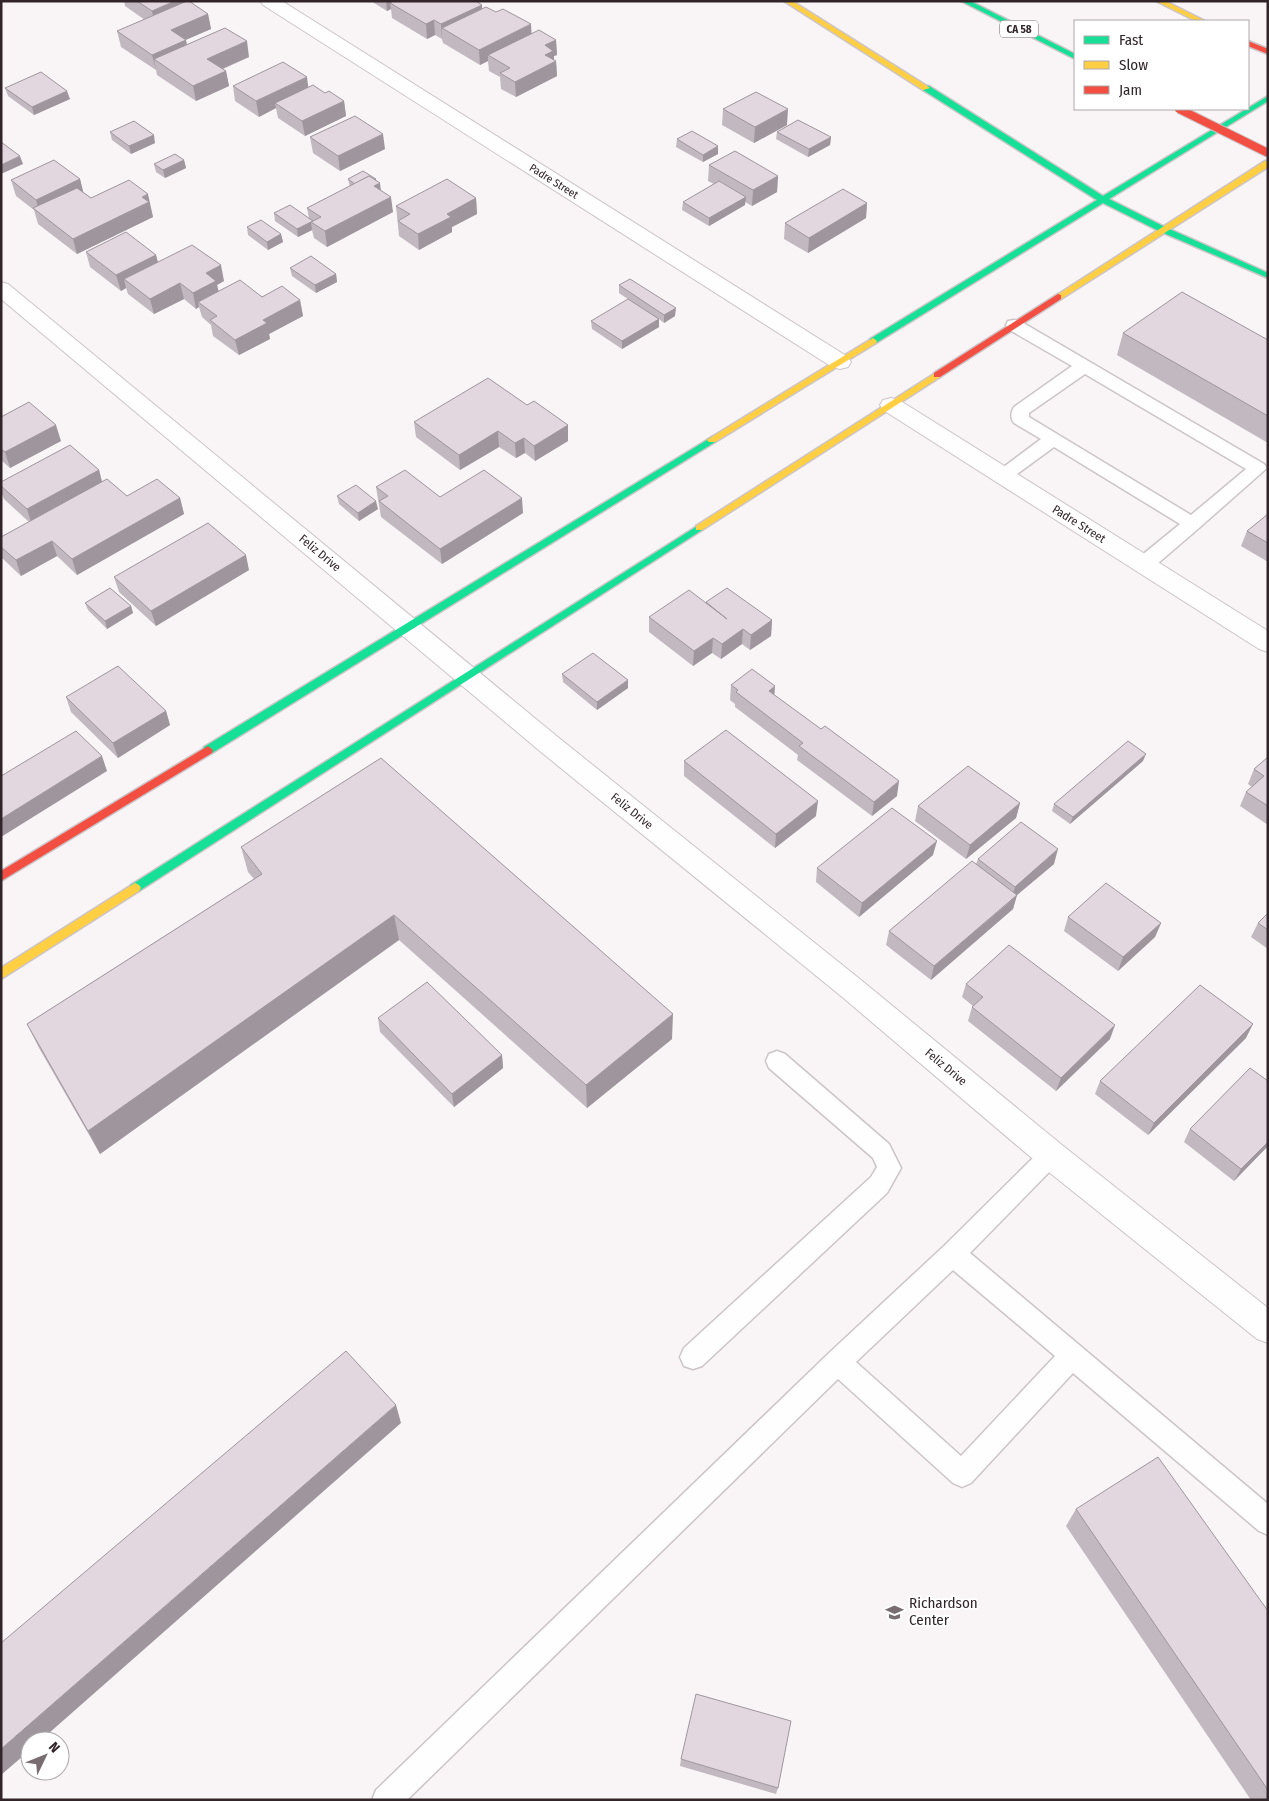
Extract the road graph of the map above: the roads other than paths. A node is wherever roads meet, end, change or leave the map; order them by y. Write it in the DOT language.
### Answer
graph roads {
  1 [pos="269,1"];
  2 [pos="787,1"];
  3 [pos="964,1"];
  4 [pos="1158,1"];
  5 [pos="1199,20"];
  6 [pos="1249,43"];
  7 [pos="1268,52"];
  8 [pos="1074,56"];
  9 [pos="1268,98"];
  10 [pos="1181,110"];
  11 [pos="1248,110"];
  12 [pos="1249,110"];
  13 [pos="1268,153"];
  14 [pos="1268,163"];
  15 [pos="1102,199"];
  16 [pos="1162,229"];
  17 [pos="1268,276"];
  18 [pos="1,288"];
  19 [pos="1014,325"];
  20 [pos="840,362"];
  21 [pos="1084,366"];
  22 [pos="891,405"];
  23 [pos="1053,439"];
  24 [pos="1003,476"];
  25 [pos="1193,524"];
  26 [pos="1143,565"];
  27 [pos="408,626"];
  28 [pos="1268,644"];
  29 [pos="468,675"];
  30 [pos="1,876"];
  31 [pos="1,974"];
  32 [pos="777,1061"];
  33 [pos="1052,1155"];
  34 [pos="953,1254"];
  35 [pos="1268,1328"];
  36 [pos="1072,1356"];
  37 [pos="693,1357"];
  38 [pos="838,1362"];
  39 [pos="1268,1522"];
  40 [pos="386,1800"];
  1 -- 20 [label="street, Padre Street"];
  2 -- 15 [label="main road"];
  3 -- 8 [label="main road, CA 58"];
  4 -- 5 [label="main road"];
  6 -- 7 [label="main road"];
  9 -- 12 [label="main road"];
  10 -- 13 [label="main road, bridge"];
  11 -- 15 [label="main road"];
  14 -- 16 [label="main road"];
  15 -- 16 [label="main road"];
  15 -- 20 [label="main road"];
  16 -- 17 [label="main road"];
  16 -- 19 [label="main road"];
  18 -- 27 [label="street, Feliz Drive"];
  19 -- 21 [label="lane"];
  19 -- 22 [label="main road"];
  20 -- 27 [label="main road"];
  21 -- 23 [label="lane"];
  21 -- 25 [label="lane"];
  22 -- 24 [label="street, Padre Street"];
  22 -- 29 [label="main road"];
  23 -- 24 [label="lane"];
  23 -- 25 [label="lane"];
  24 -- 26 [label="street, Padre Street"];
  25 -- 26 [label="lane"];
  26 -- 28 [label="street, Padre Street"];
  27 -- 29 [label="street, Feliz Drive"];
  27 -- 30 [label="main road"];
  29 -- 31 [label="main road"];
  29 -- 33 [label="street, Feliz Drive"];
  32 -- 37 [label="lane"];
  33 -- 34 [label="lane"];
  33 -- 35 [label="street, Feliz Drive"];
  34 -- 36 [label="lane"];
  34 -- 38 [label="lane"];
  36 -- 38 [label="lane"];
  36 -- 39 [label="lane"];
  38 -- 40 [label="lane"];
}
